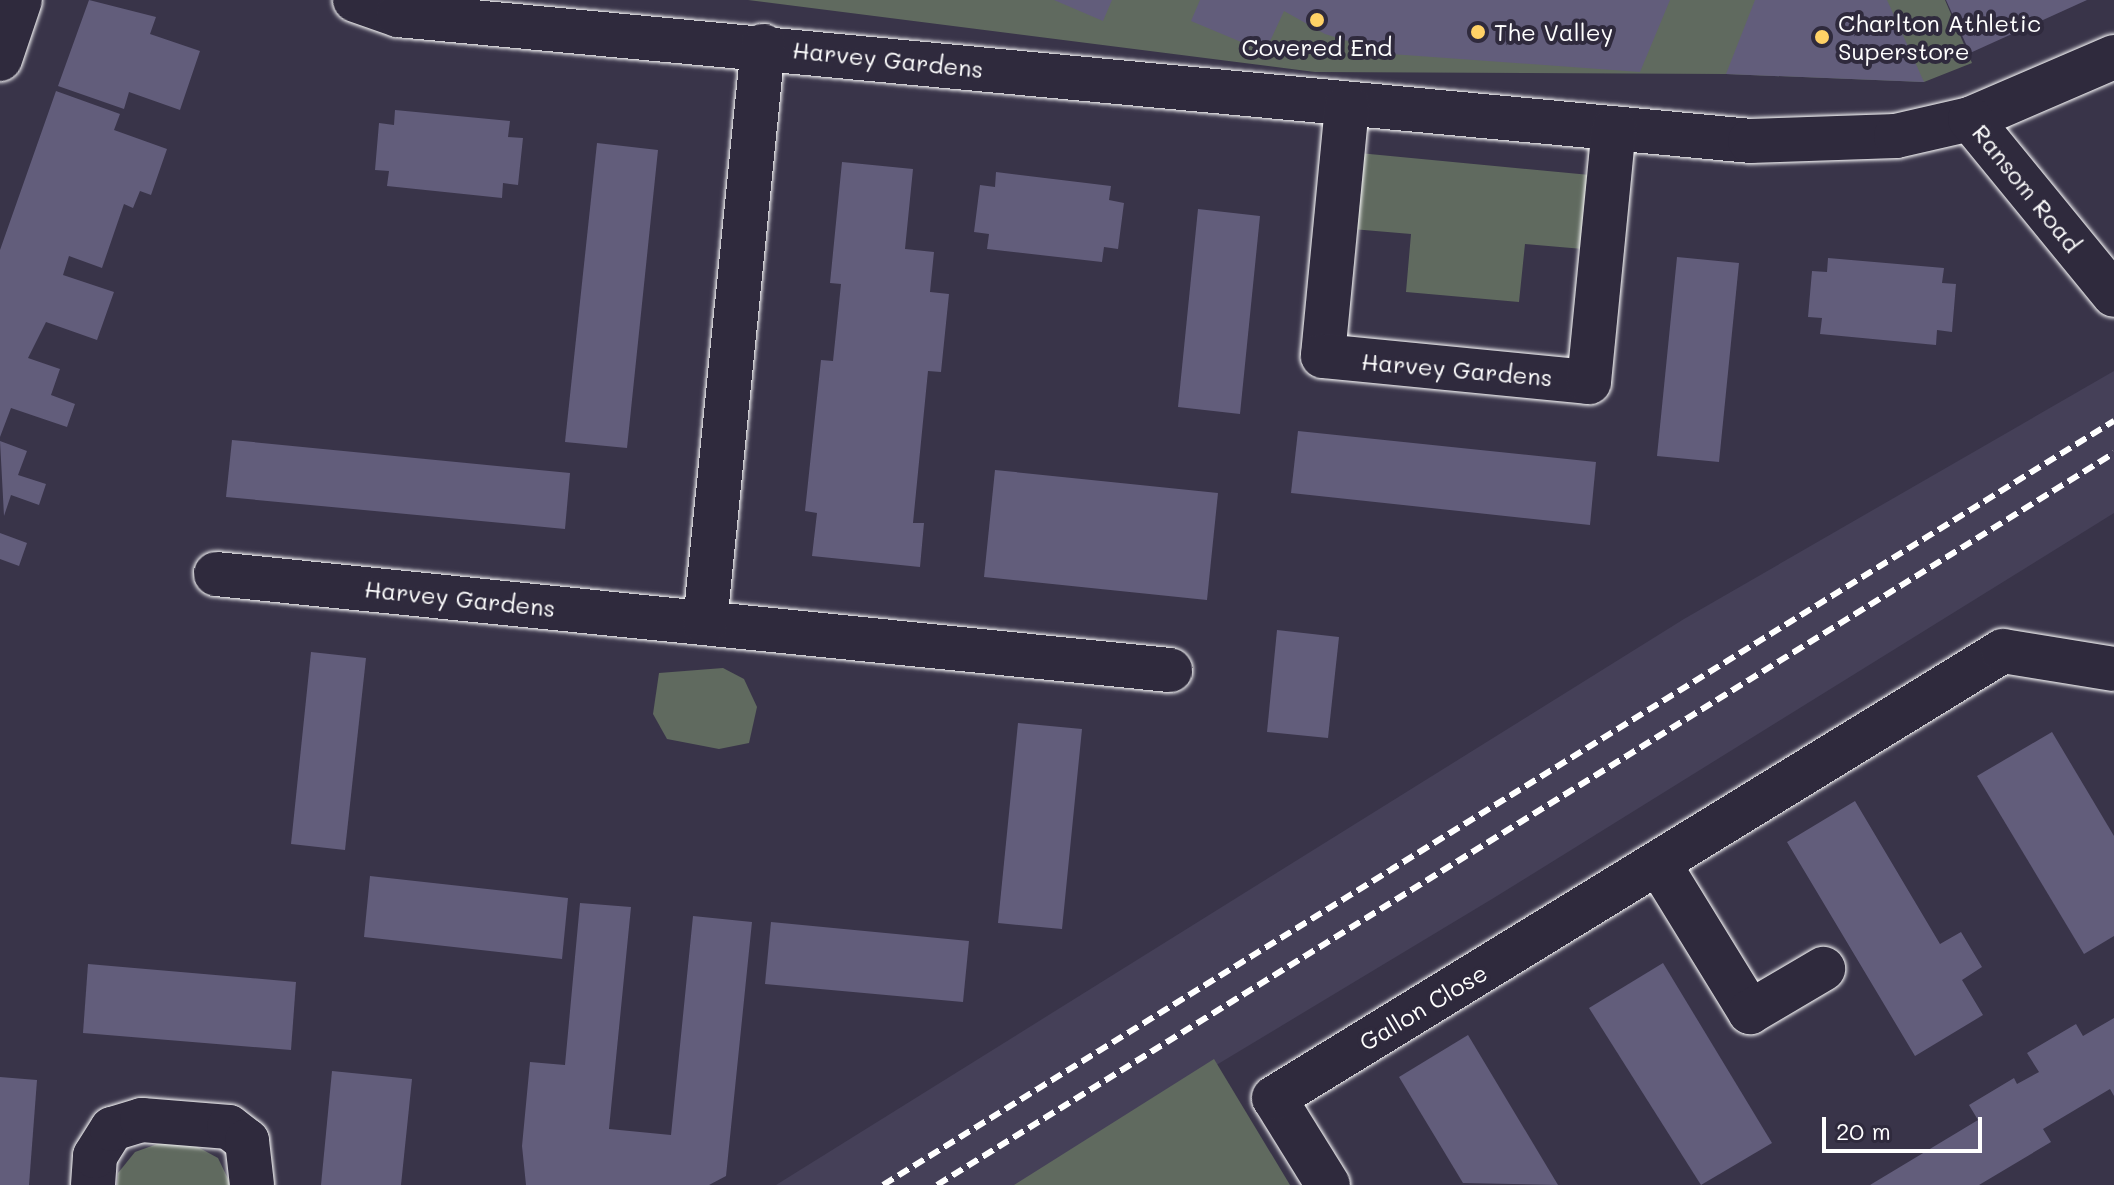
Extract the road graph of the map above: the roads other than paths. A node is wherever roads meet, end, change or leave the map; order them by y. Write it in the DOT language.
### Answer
graph roads {
  1 [pos="20,0"];
  2 [pos="355,0"];
  3 [pos="763,46"];
  4 [pos="2114,57"];
  5 [pos="0,59"];
  6 [pos="1347,106"];
  7 [pos="1970,119"];
  8 [pos="1614,128"];
  9 [pos="2114,295"];
  10 [pos="216,574"];
  11 [pos="705,623"];
  12 [pos="2114,669"];
  13 [pos="1170,670"];
  14 [pos="1659,864"];
  15 [pos="1823,969"];
  16 [pos="93,1185"];
  17 [pos="252,1185"];
  18 [pos="1328,1185"];
  1 -- 5 [label="street"];
  2 -- 3 [label="street, Harvey Gardens"];
  3 -- 6 [label="street, Harvey Gardens"];
  3 -- 11 [label="street, Harvey Gardens"];
  4 -- 7 [label="street, Harvey Gardens"];
  6 -- 8 [label="street, Harvey Gardens"];
  6 -- 8 [label="street, Harvey Gardens"];
  7 -- 8 [label="street, Harvey Gardens"];
  7 -- 9 [label="street, Ransom Road"];
  10 -- 11 [label="street, Harvey Gardens"];
  11 -- 13 [label="street, Harvey Gardens"];
  12 -- 14 [label="street, Gallon Close"];
  14 -- 15 [label="street"];
  14 -- 18 [label="street, Gallon Close"];
  16 -- 17 [label="street"];
}
